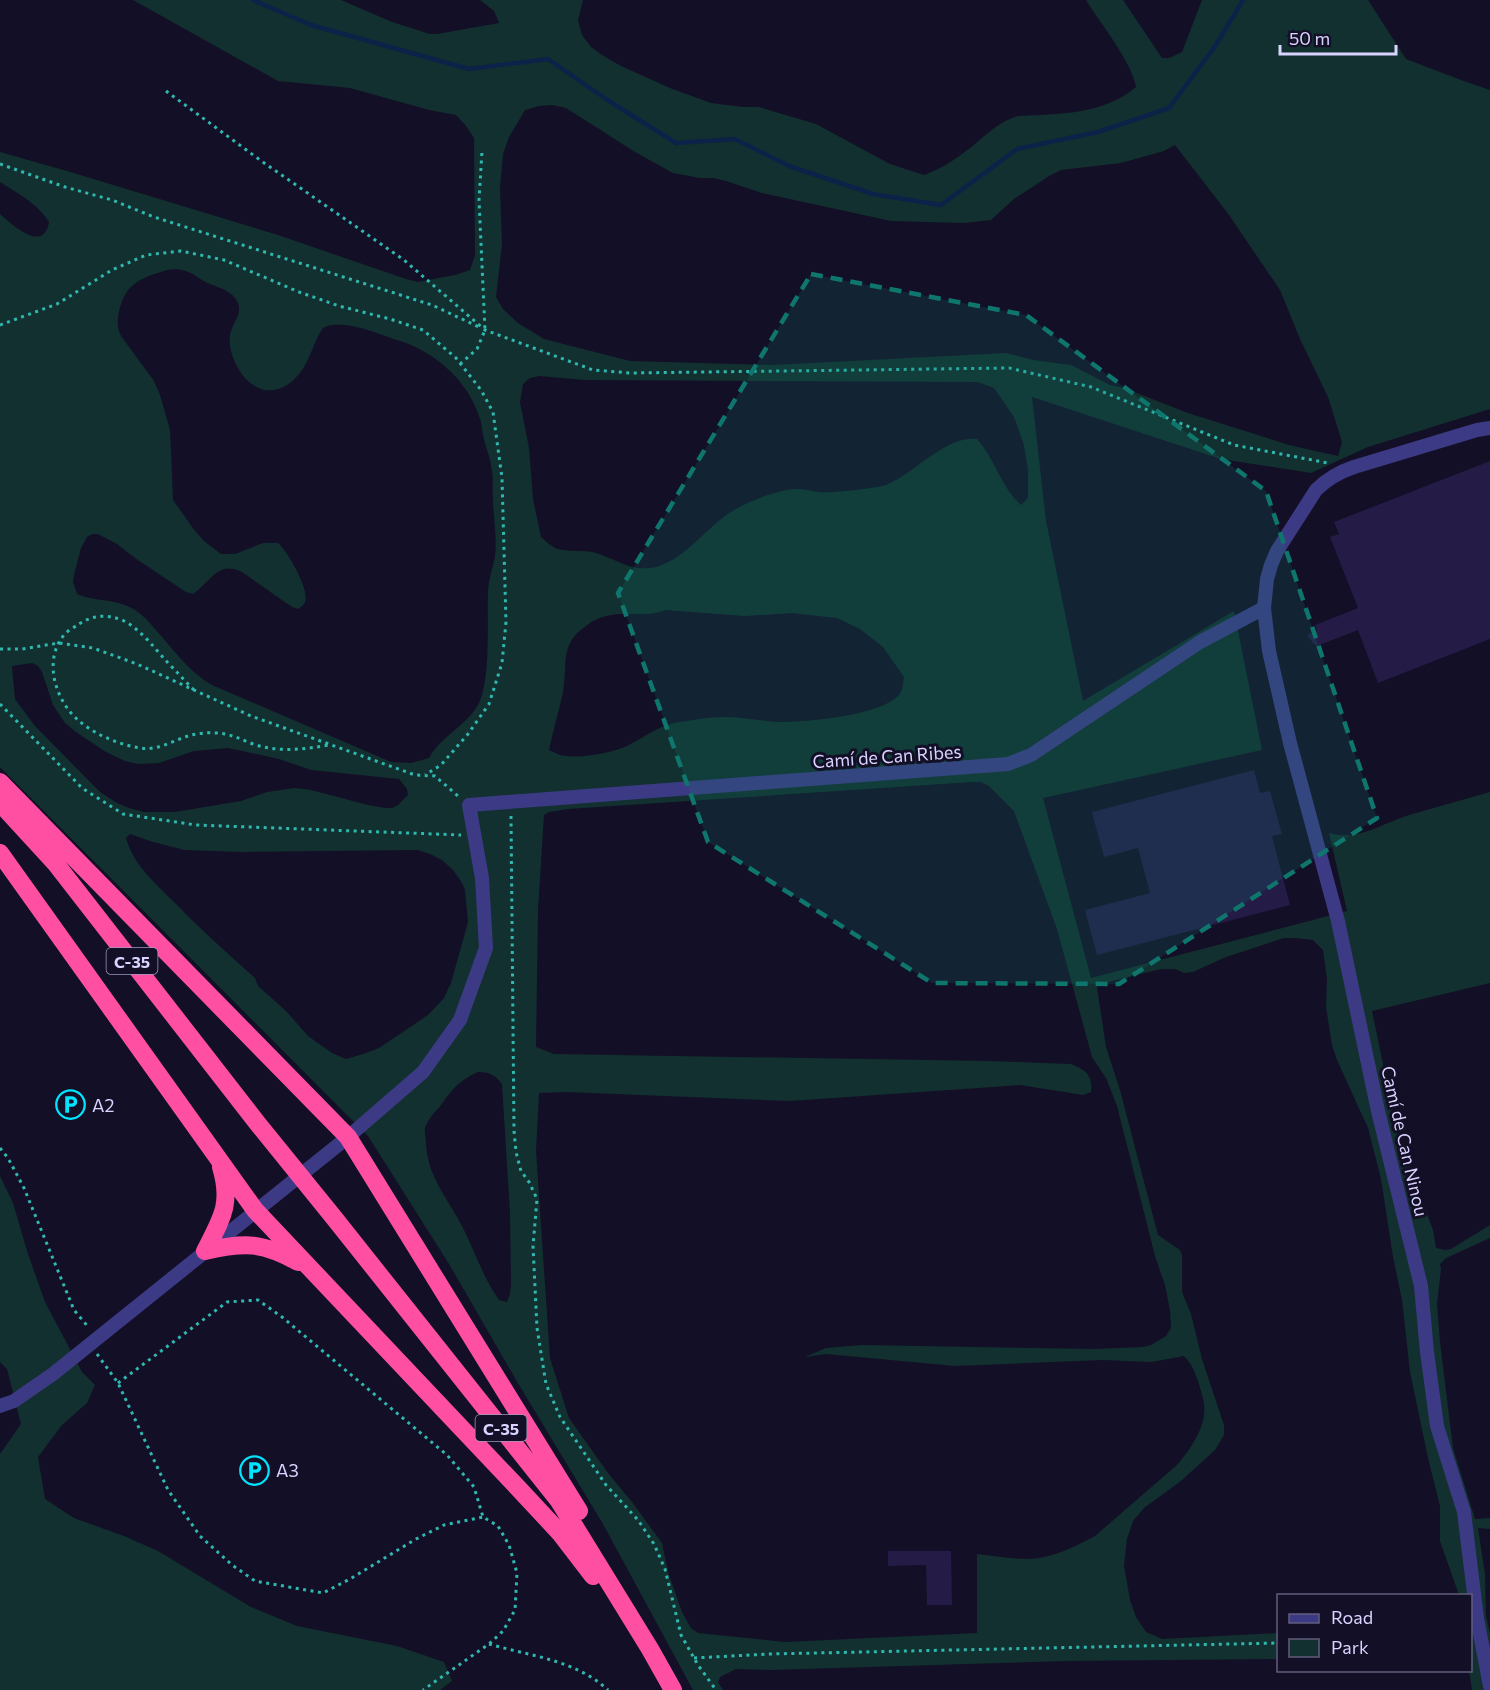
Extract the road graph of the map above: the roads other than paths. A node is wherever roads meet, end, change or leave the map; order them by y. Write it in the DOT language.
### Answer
graph roads {
  1 [pos="1490,428"];
  2 [pos="1264,608"];
  3 [pos="0,782"];
  4 [pos="0,803"];
  5 [pos="0,853"];
  6 [pos="348,1137"];
  7 [pos="219,1159"];
  8 [pos="255,1210"];
  9 [pos="205,1251"];
  10 [pos="311,1269"];
  11 [pos="0,1406"];
  12 [pos="650,1648"];
  13 [pos="1490,1686"];
  14 [pos="673,1690"];
  1 -- 2 [label="street, Camí de Can Ninou"];
  2 -- 6 [label="street, Camí de Can Ribes"];
  2 -- 13 [label="street, Camí de Can Ninou"];
  3 -- 6 [label="highway"];
  4 -- 12 [label="highway, C-35"];
  5 -- 7 [label="highway"];
  6 -- 8 [label="street"];
  6 -- 12 [label="highway"];
  7 -- 8 [label="highway"];
  7 -- 9 [label="highway"];
  8 -- 9 [label="street"];
  8 -- 10 [label="highway"];
  9 -- 10 [label="highway"];
  9 -- 11 [label="street"];
  10 -- 12 [label="highway"];
  12 -- 14 [label="highway, C-35"];
}
